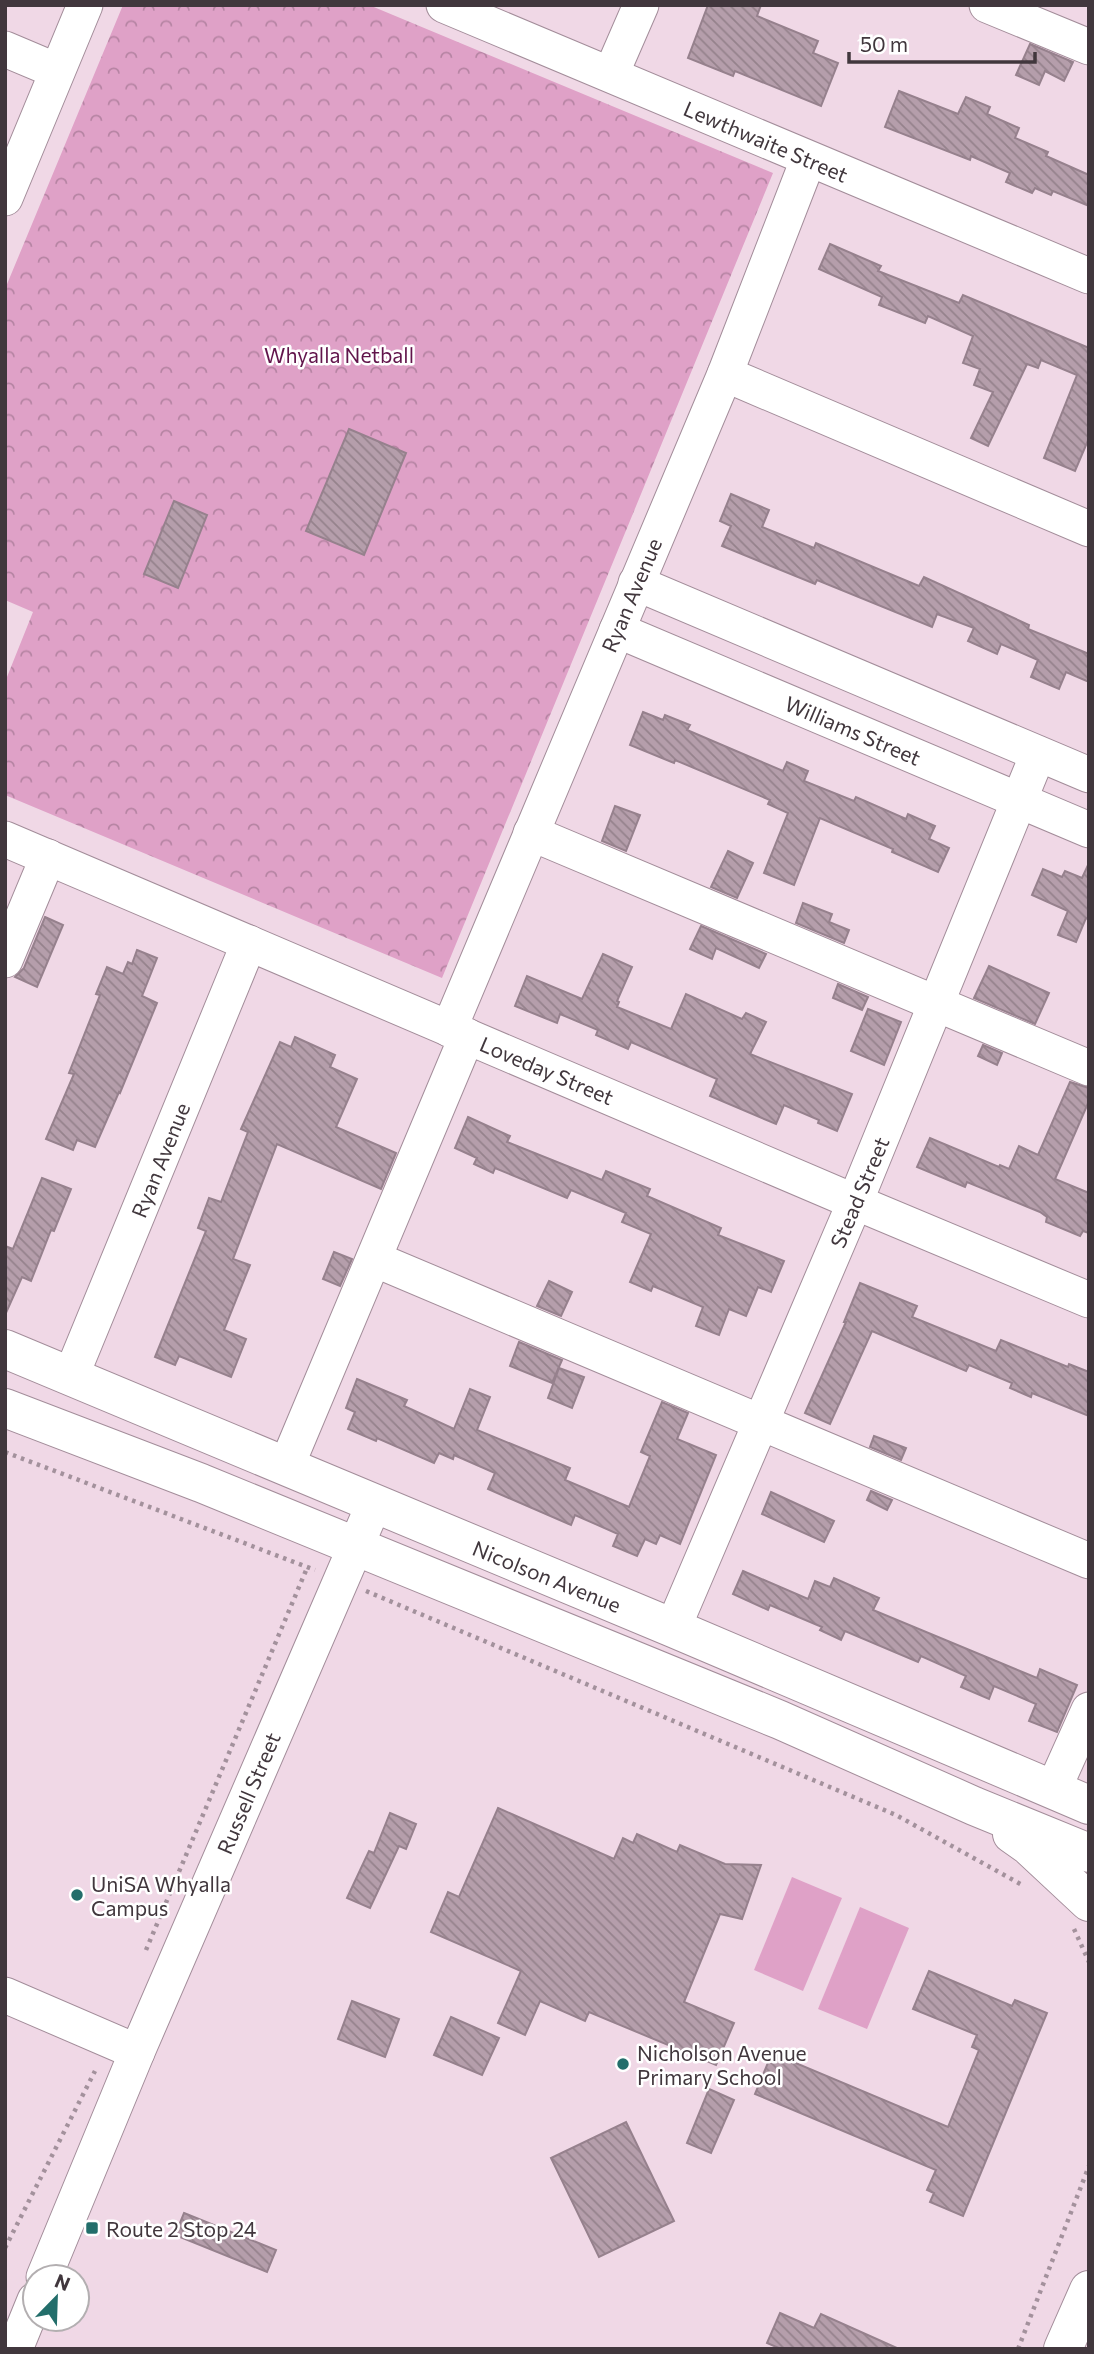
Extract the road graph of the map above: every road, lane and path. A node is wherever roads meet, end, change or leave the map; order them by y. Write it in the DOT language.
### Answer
graph roads {
  1 [pos="85,5"];
  2 [pos="444,5"];
  3 [pos="641,5"];
  4 [pos="987,5"];
  5 [pos="1089,47"];
  6 [pos="5,50"];
  7 [pos="57,71"];
  8 [pos="611,74"];
  9 [pos="808,160"];
  10 [pos="5,198"];
  11 [pos="1089,276"];
  12 [pos="725,374"];
  13 [pos="1089,529"];
  14 [pos="636,583"];
  15 [pos="617,630"];
  16 [pos="1038,754"];
  17 [pos="1089,775"];
  18 [pos="1020,800"];
  19 [pos="1089,830"];
  20 [pos="531,833"];
  21 [pos="5,839"];
  22 [pos="48,858"];
  23 [pos="249,943"];
  24 [pos="5,960"];
  25 [pos="937,1004"];
  26 [pos="458,1032"];
  27 [pos="1089,1068"];
  28 [pos="855,1202"];
  29 [pos="374,1259"];
  30 [pos="1089,1300"];
  31 [pos="5,1349"];
  32 [pos="71,1376"];
  33 [pos="5,1408"];
  34 [pos="762,1424"];
  35 [pos="5,1452"];
  36 [pos="286,1467"];
  37 [pos="374,1504"];
  38 [pos="1089,1561"];
  39 [pos="347,1563"];
  40 [pos="307,1567"];
  41 [pos="673,1628"];
  42 [pos="1089,1710"];
  43 [pos="1053,1790"];
  44 [pos="1089,1805"];
  45 [pos="974,1806"];
  46 [pos="1089,1853"];
  47 [pos="1028,1889"];
  48 [pos="1079,1911"];
  49 [pos="1089,1962"];
  50 [pos="141,1963"];
  51 [pos="5,1996"];
  52 [pos="123,2045"];
  53 [pos="1089,2166"];
  54 [pos="5,2248"];
  55 [pos="49,2263"];
  56 [pos="1089,2290"];
  57 [pos="1018,2349"];
  58 [pos="1063,2349"];
  1 -- 7 [label="street"];
  2 -- 8 [label="street, Lewthwaite Street"];
  3 -- 8 [label="street"];
  4 -- 5 [label="street"];
  6 -- 7 [label="street"];
  7 -- 10 [label="street"];
  8 -- 9 [label="street, Lewthwaite Street"];
  9 -- 11 [label="street, Lewthwaite Street"];
  9 -- 12 [label="street, Ryan Avenue"];
  12 -- 13 [label="street"];
  12 -- 14 [label="street, Ryan Avenue"];
  14 -- 15 [label="street, Ryan Avenue"];
  14 -- 16 [label="street"];
  15 -- 18 [label="street, Williams Street"];
  15 -- 20 [label="street, Ryan Avenue"];
  16 -- 17 [label="street"];
  16 -- 18 [label="street, Stead Street"];
  18 -- 19 [label="street, Williams Street"];
  18 -- 25 [label="street, Stead Street"];
  20 -- 25 [label="street"];
  20 -- 26 [label="street, Ryan Avenue"];
  21 -- 22 [label="street, Loveday Street"];
  22 -- 23 [label="street, Loveday Street"];
  22 -- 24 [label="street"];
  23 -- 26 [label="street, Loveday Street"];
  23 -- 32 [label="street, Ryan Avenue"];
  25 -- 27 [label="street"];
  25 -- 28 [label="street, Stead Street"];
  26 -- 28 [label="street, Loveday Street"];
  26 -- 29 [label="street, Ryan Avenue"];
  28 -- 30 [label="street, Loveday Street"];
  28 -- 34 [label="street, Stead Street"];
  29 -- 34 [label="street"];
  29 -- 36 [label="street, Ryan Avenue"];
  31 -- 32 [label="main road, Nicolson Avenue"];
  32 -- 36 [label="main road, Nicolson Avenue"];
  33 -- 39 [label="main road"];
  34 -- 38 [label="street"];
  34 -- 41 [label="street, Stead Street"];
  35 -- 40 [label="path"];
  36 -- 37 [label="main road, Nicolson Avenue"];
  37 -- 39 [label="street, Russell Street"];
  37 -- 41 [label="main road, Nicolson Avenue"];
  39 -- 40 [label="path"];
  39 -- 45 [label="main road"];
  39 -- 47 [label="path"];
  39 -- 52 [label="street, Russell Street"];
  40 -- 50 [label="path"];
  41 -- 43 [label="main road, Nicolson Avenue"];
  42 -- 43 [label="street"];
  43 -- 44 [label="main road, Nicolson Avenue"];
  45 -- 46 [label="main road"];
  45 -- 48 [label="main road"];
  48 -- 49 [label="path"];
  51 -- 52 [label="street"];
  52 -- 54 [label="path"];
  52 -- 55 [label="street, Russell Street"];
  53 -- 57 [label="path"];
  56 -- 58 [label="main road"];
}
